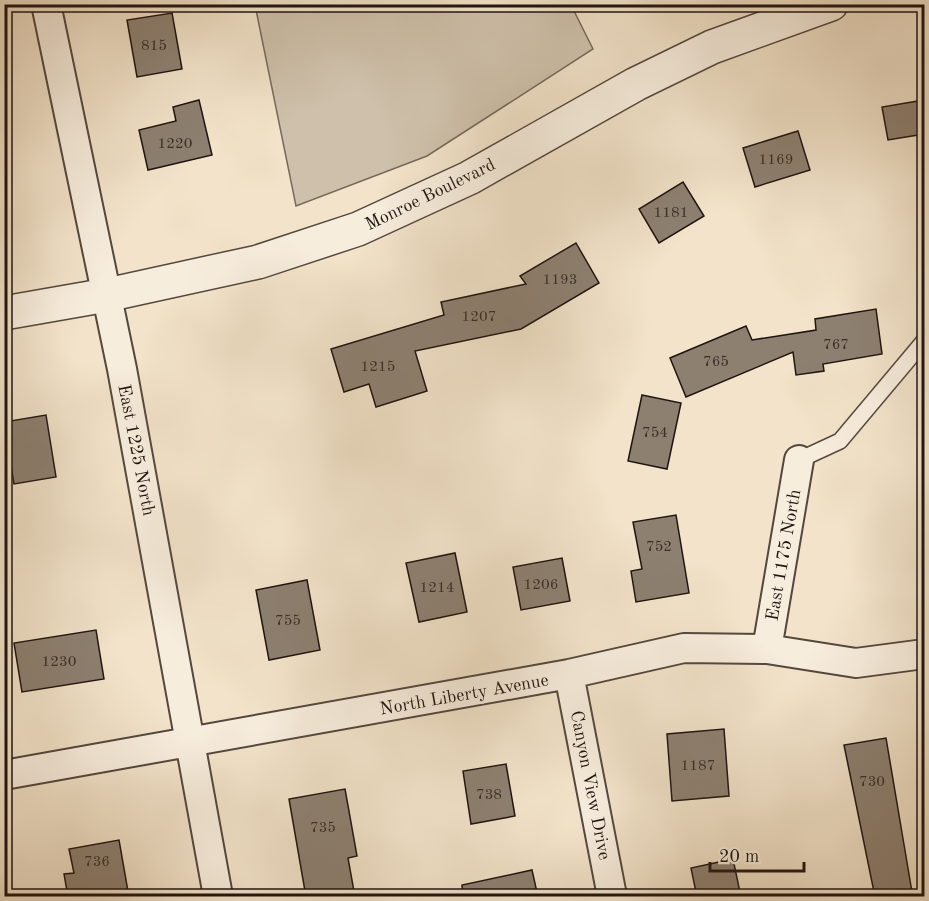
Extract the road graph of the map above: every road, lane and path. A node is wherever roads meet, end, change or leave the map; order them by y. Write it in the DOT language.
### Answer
graph roads {
  1 [pos="46,4"];
  2 [pos="831,4"];
  3 [pos="106,295"];
  4 [pos="4,313"];
  5 [pos="924,341"];
  6 [pos="799,460"];
  7 [pos="767,649"];
  8 [pos="924,654"];
  9 [pos="569,675"];
  10 [pos="192,744"];
  11 [pos="4,775"];
  12 [pos="218,897"];
  13 [pos="612,897"];
  1 -- 3 [label="street, East 1225 North"];
  2 -- 3 [label="street, Monroe Boulevard"];
  3 -- 4 [label="street, Monroe Boulevard"];
  3 -- 10 [label="street, East 1225 North"];
  5 -- 6 [label="lane"];
  6 -- 7 [label="street, East 1175 North"];
  7 -- 8 [label="street, North Liberty Avenue"];
  7 -- 9 [label="street, North Liberty Avenue"];
  9 -- 10 [label="street, North Liberty Avenue"];
  9 -- 13 [label="street, Canyon View Drive"];
  10 -- 11 [label="street, North Liberty Avenue"];
  10 -- 12 [label="street, East 1225 North"];
}
